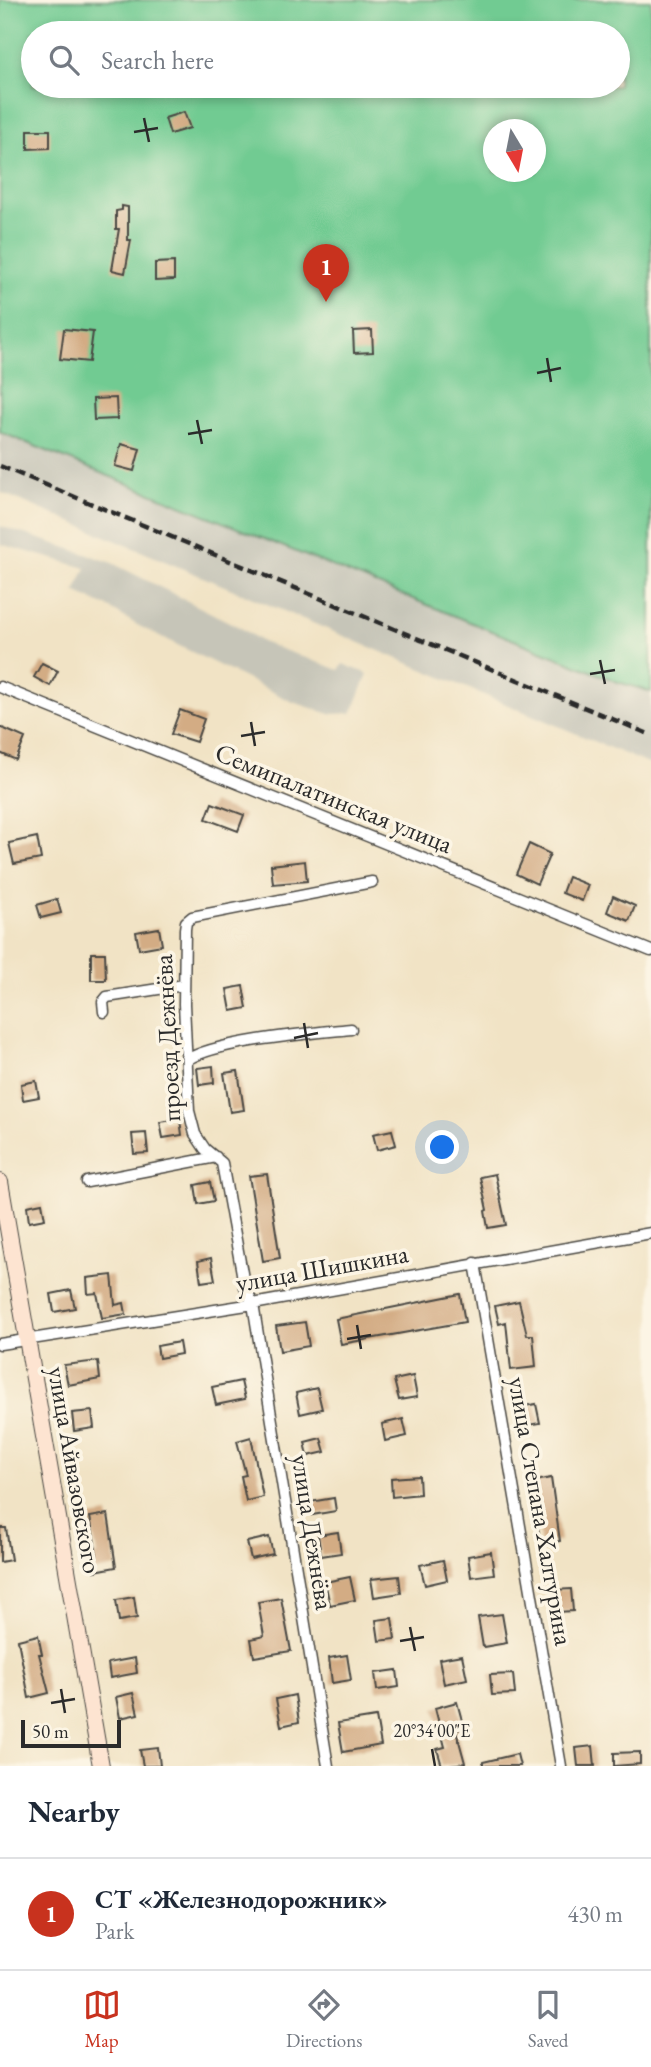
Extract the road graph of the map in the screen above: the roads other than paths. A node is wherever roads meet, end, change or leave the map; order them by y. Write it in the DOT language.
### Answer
graph roads {
  1 [pos="0,687"];
  2 [pos="372,882"];
  3 [pos="651,951"];
  4 [pos="184,985"];
  5 [pos="104,1013"];
  6 [pos="351,1029"];
  7 [pos="187,1060"];
  8 [pos="216,1157"];
  9 [pos="0,1182"];
  10 [pos="87,1182"];
  11 [pos="651,1233"];
  12 [pos="475,1263"];
  13 [pos="253,1304"];
  14 [pos="28,1339"];
  15 [pos="0,1344"];
  16 [pos="101,1766"];
  17 [pos="328,1766"];
  18 [pos="561,1766"];
  1 -- 3 [label="street, Семипалатинская улица"];
  2 -- 4 [label="street, проезд Дежнёва"];
  4 -- 5 [label="street"];
  4 -- 7 [label="street, проезд Дежнёва"];
  6 -- 7 [label="street"];
  7 -- 8 [label="street, проезд Дежнёва"];
  8 -- 10 [label="street"];
  8 -- 13 [label="street, проезд Дежнёва"];
  9 -- 14 [label="street, улица Айвазовского"];
  11 -- 12 [label="street, улица Шишкина"];
  12 -- 13 [label="street, улица Шишкина"];
  12 -- 18 [label="street, улица Степана Халтурина"];
  13 -- 14 [label="street, улица Шишкина"];
  13 -- 17 [label="street, улица Дежнёва"];
  14 -- 15 [label="street, улица Шишкина"];
  14 -- 16 [label="street, улица Айвазовского"];
}
